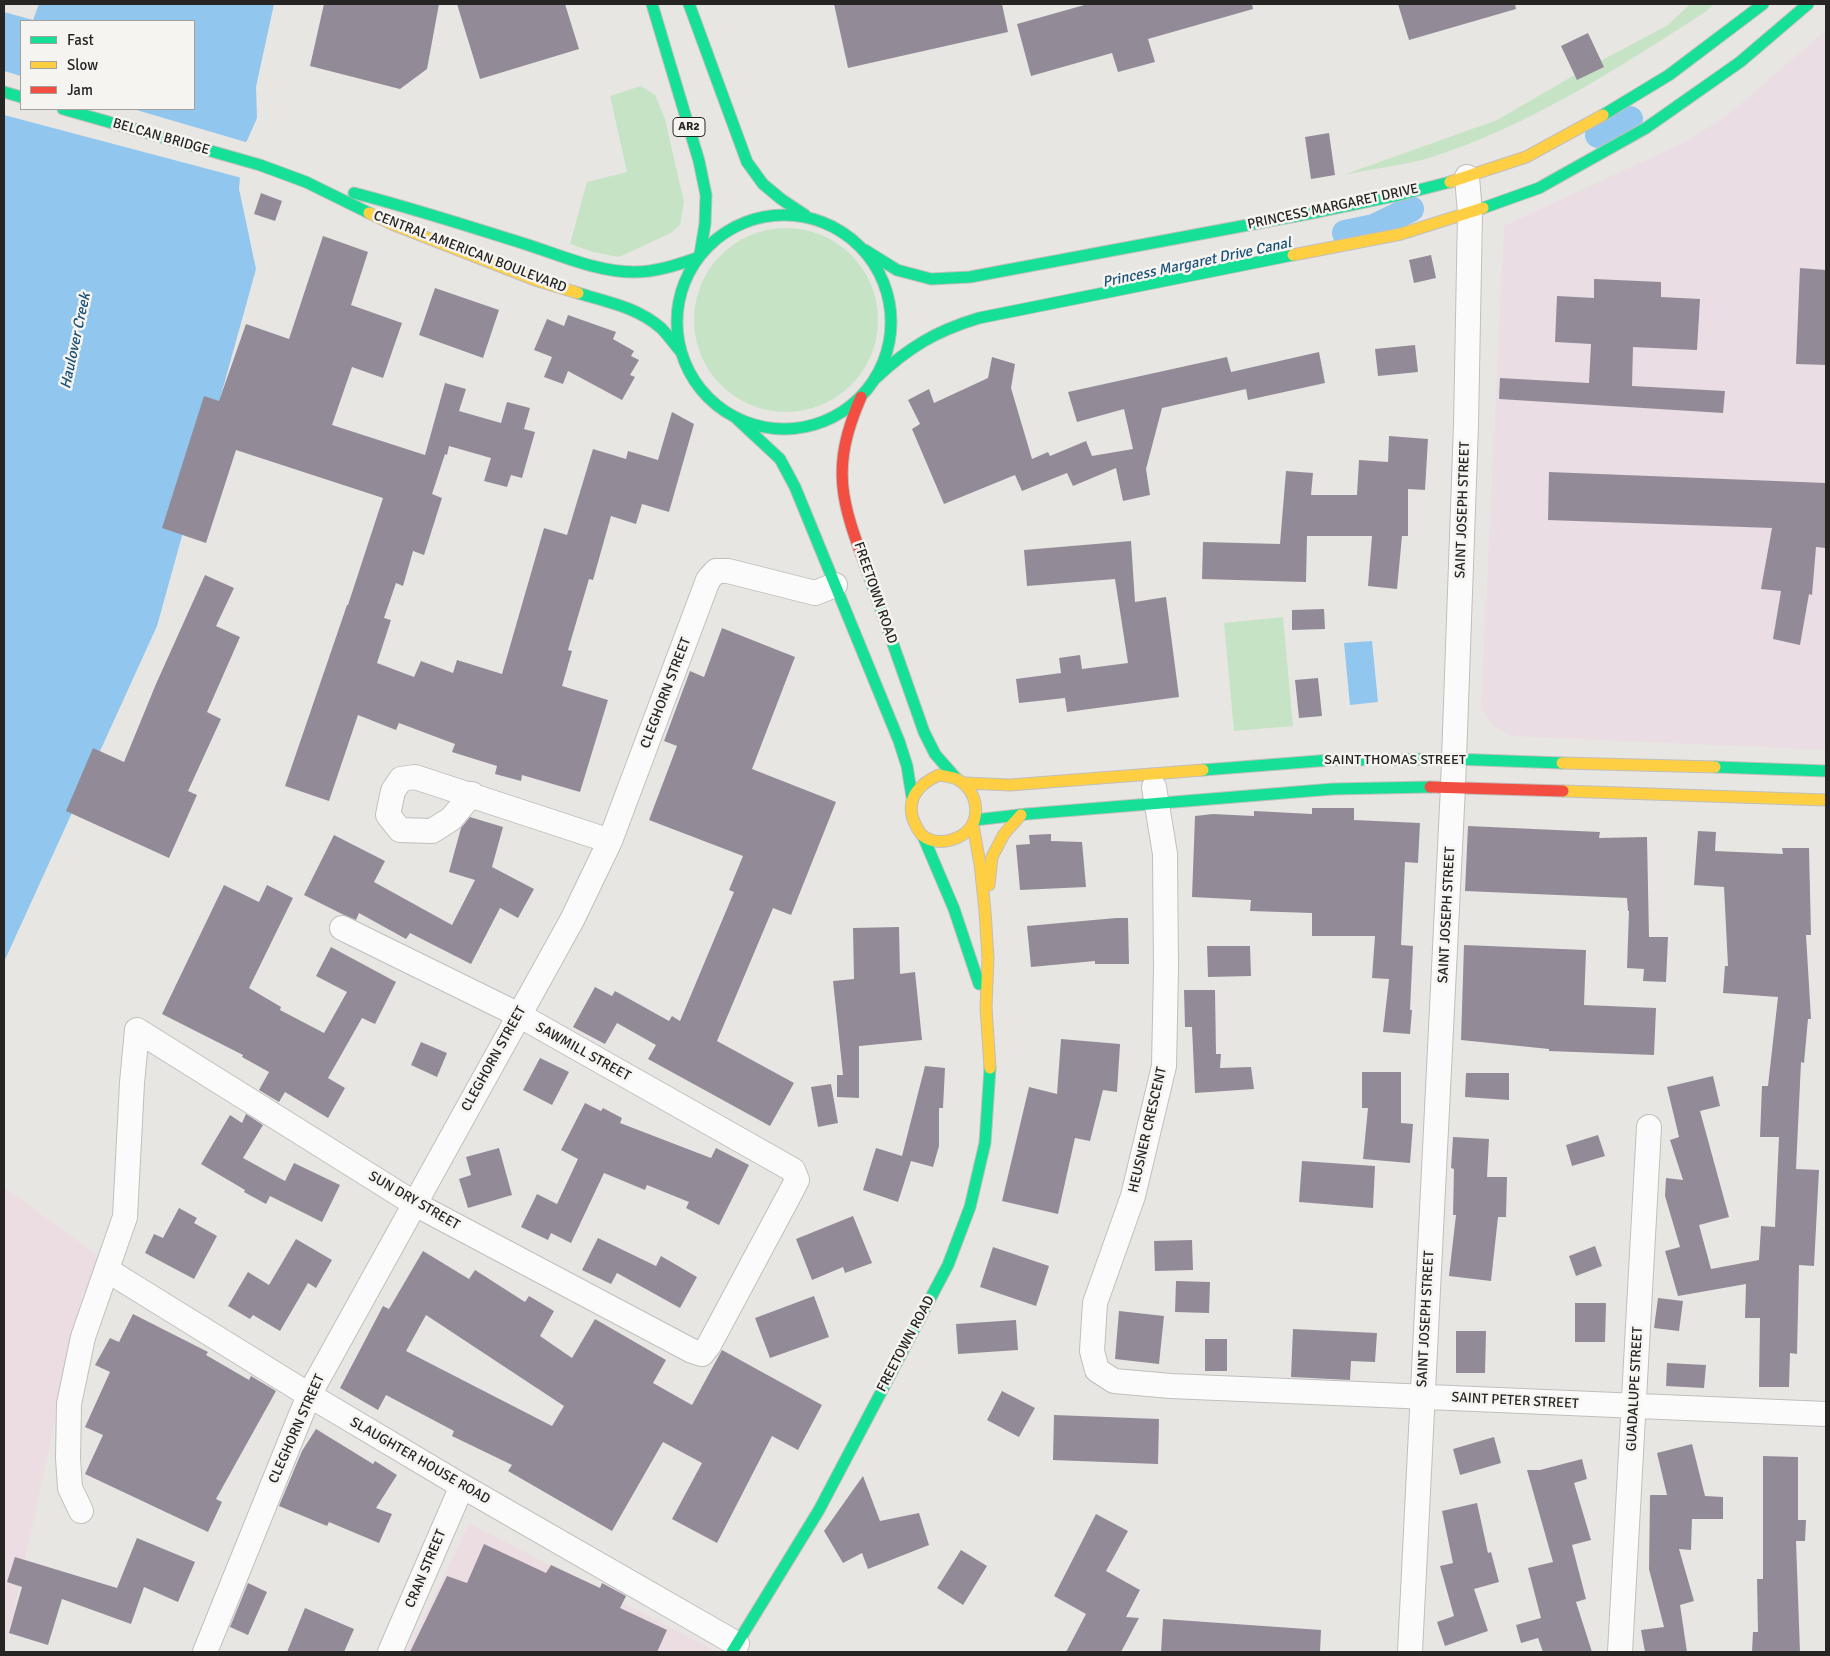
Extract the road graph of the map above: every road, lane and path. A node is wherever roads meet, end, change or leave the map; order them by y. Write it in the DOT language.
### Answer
graph roads {
  1 [pos="652,4"];
  2 [pos="689,4"];
  3 [pos="1808,4"];
  4 [pos="1749,7"];
  5 [pos="4,92"];
  6 [pos="20,97"];
  7 [pos="67,110"];
  8 [pos="260,165"];
  9 [pos="1467,178"];
  10 [pos="306,182"];
  11 [pos="1470,213"];
  12 [pos="806,215"];
  13 [pos="865,250"];
  14 [pos="699,256"];
  15 [pos="681,352"];
  16 [pos="876,378"];
  17 [pos="861,397"];
  18 [pos="737,419"];
  19 [pos="835,585"];
  20 [pos="1453,759"];
  21 [pos="1826,771"];
  22 [pos="1151,774"];
  23 [pos="961,780"];
  24 [pos="1453,787"];
  25 [pos="472,794"];
  26 [pos="912,797"];
  27 [pos="1826,800"];
  28 [pos="1156,803"];
  29 [pos="1021,814"];
  30 [pos="974,822"];
  31 [pos="923,836"];
  32 [pos="610,841"];
  33 [pos="985,911"];
  34 [pos="342,928"];
  35 [pos="986,1007"];
  36 [pos="519,1015"];
  37 [pos="1649,1127"];
  38 [pos="414,1204"];
  39 [pos="107,1270"];
  40 [pos="702,1354"];
  41 [pos="1114,1381"];
  42 [pos="308,1395"];
  43 [pos="1422,1397"];
  44 [pos="1634,1406"];
  45 [pos="1826,1414"];
  46 [pos="462,1486"];
  47 [pos="81,1511"];
  48 [pos="734,1648"];
  49 [pos="205,1652"];
  50 [pos="390,1652"];
  51 [pos="1410,1652"];
  52 [pos="1620,1652"];
  1 -- 14 [label="main road, AR2"];
  2 -- 12 [label="main road"];
  3 -- 11 [label="main road"];
  4 -- 9 [label="main road, PRINCESS MARGARET DRIVE"];
  5 -- 6 [label="main road"];
  7 -- 8 [label="main road, BELCAN BRIDGE"];
  8 -- 10 [label="main road, CENTRAL AMERICAN BOULEVARD"];
  9 -- 11 [label="street, SAINT JOSEPH STREET"];
  9 -- 13 [label="main road, PRINCESS MARGARET DRIVE"];
  10 -- 14 [label="main road, CENTRAL AMERICAN BOULEVARD"];
  10 -- 15 [label="main road, CENTRAL AMERICAN BOULEVARD"];
  11 -- 16 [label="main road"];
  11 -- 20 [label="street, SAINT JOSEPH STREET"];
  12 -- 13 [label="main road"];
  12 -- 14 [label="main road"];
  13 -- 16 [label="main road"];
  14 -- 15 [label="main road"];
  15 -- 18 [label="main road"];
  16 -- 17 [label="main road"];
  17 -- 18 [label="main road"];
  17 -- 23 [label="main road, FREETOWN ROAD"];
  18 -- 19 [label="main road"];
  19 -- 26 [label="main road"];
  19 -- 32 [label="street, CLEGHORN STREET"];
  20 -- 21 [label="main road, SAINT THOMAS STREET"];
  20 -- 22 [label="main road, SAINT THOMAS STREET"];
  20 -- 24 [label="street, SAINT JOSEPH STREET"];
  22 -- 23 [label="main road, SAINT THOMAS STREET"];
  22 -- 28 [label="street, HEUSNER CRESCENT"];
  23 -- 26 [label="main road"];
  23 -- 30 [label="main road"];
  24 -- 27 [label="main road, SAINT THOMAS STREET"];
  24 -- 28 [label="main road, SAINT THOMAS STREET"];
  24 -- 43 [label="street, SAINT JOSEPH STREET"];
  25 -- 32 [label="street"];
  26 -- 31 [label="main road"];
  28 -- 29 [label="main road, SAINT THOMAS STREET"];
  28 -- 41 [label="street, HEUSNER CRESCENT"];
  29 -- 30 [label="main road, SAINT THOMAS STREET"];
  29 -- 33 [label="main road"];
  30 -- 31 [label="main road"];
  30 -- 33 [label="main road, FREETOWN ROAD"];
  31 -- 35 [label="main road, FREETOWN ROAD"];
  32 -- 36 [label="street, CLEGHORN STREET"];
  33 -- 35 [label="main road, FREETOWN ROAD"];
  34 -- 36 [label="street, SAWMILL STREET"];
  35 -- 48 [label="main road, FREETOWN ROAD"];
  36 -- 38 [label="street, CLEGHORN STREET"];
  36 -- 40 [label="street, SAWMILL STREET"];
  37 -- 44 [label="street, GUADALUPE STREET"];
  38 -- 39 [label="street, SUN DRY STREET"];
  38 -- 40 [label="street, SUN DRY STREET"];
  38 -- 42 [label="street, CLEGHORN STREET"];
  39 -- 42 [label="street, SLAUGHTER HOUSE ROAD"];
  39 -- 47 [label="street"];
  41 -- 43 [label="street, SAINT PETER STREET"];
  42 -- 46 [label="street, SLAUGHTER HOUSE ROAD"];
  42 -- 49 [label="street, CLEGHORN STREET"];
  43 -- 44 [label="street, SAINT PETER STREET"];
  43 -- 51 [label="street, SAINT JOSEPH STREET"];
  44 -- 45 [label="street, SAINT PETER STREET"];
  44 -- 52 [label="street, GUADALUPE STREET"];
  46 -- 48 [label="street, SLAUGHTER HOUSE ROAD"];
  46 -- 50 [label="street, CRAN STREET"];
}
